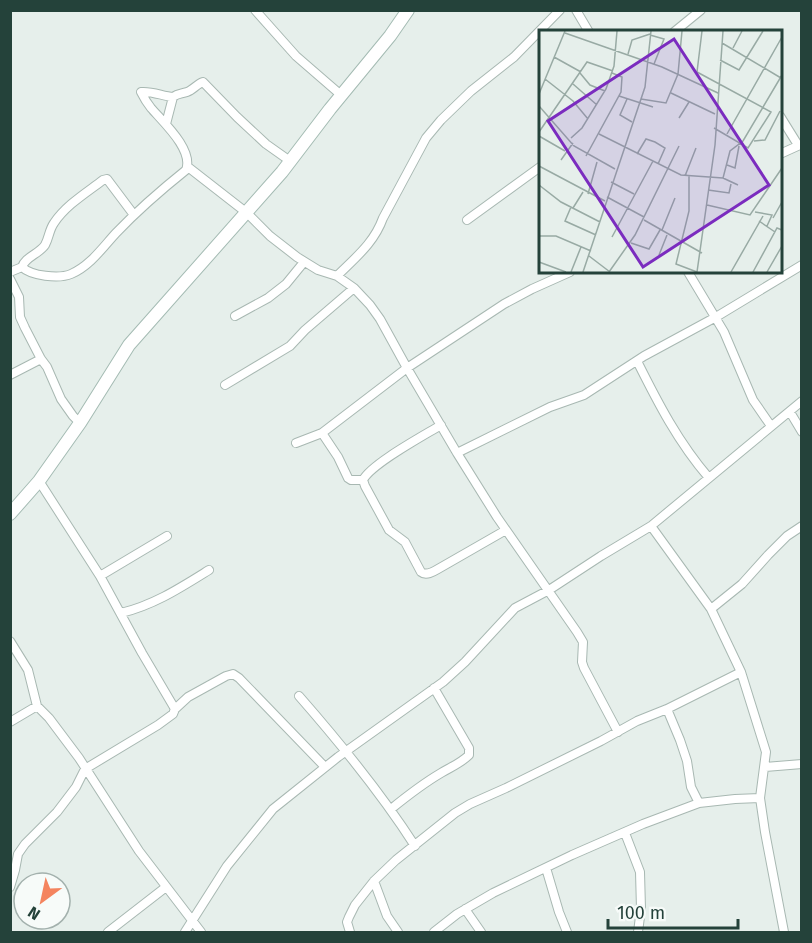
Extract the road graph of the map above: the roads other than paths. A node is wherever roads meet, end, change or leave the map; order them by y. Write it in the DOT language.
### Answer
graph roads {
  1 [pos="255,10"];
  2 [pos="408,10"];
  3 [pos="560,10"];
  4 [pos="576,10"];
  5 [pos="701,10"];
  6 [pos="540,30"];
  7 [pos="588,30"];
  8 [pos="676,30"];
  9 [pos="539,31"];
  10 [pos="341,95"];
  11 [pos="173,97"];
  12 [pos="782,119"];
  13 [pos="166,124"];
  14 [pos="800,144"];
  15 [pos="782,153"];
  16 [pos="290,161"];
  17 [pos="188,166"];
  18 [pos="539,168"];
  19 [pos="247,213"];
  20 [pos="134,215"];
  21 [pos="467,220"];
  22 [pos="304,262"];
  23 [pos="801,265"];
  24 [pos="22,267"];
  25 [pos="10,272"];
  26 [pos="568,273"];
  27 [pos="689,273"];
  28 [pos="337,276"];
  29 [pos="10,279"];
  30 [pos="354,288"];
  31 [pos="235,316"];
  32 [pos="716,317"];
  33 [pos="41,358"];
  34 [pos="637,361"];
  35 [pos="407,368"];
  36 [pos="10,375"];
  37 [pos="225,385"];
  38 [pos="801,402"];
  39 [pos="790,412"];
  40 [pos="80,423"];
  41 [pos="441,425"];
  42 [pos="771,426"];
  43 [pos="801,432"];
  44 [pos="322,433"];
  45 [pos="296,443"];
  46 [pos="457,453"];
  47 [pos="709,478"];
  48 [pos="363,480"];
  49 [pos="39,481"];
  50 [pos="10,514"];
  51 [pos="651,526"];
  52 [pos="801,526"];
  53 [pos="506,530"];
  54 [pos="167,536"];
  55 [pos="209,570"];
  56 [pos="100,576"];
  57 [pos="549,590"];
  58 [pos="711,609"];
  59 [pos="121,613"];
  60 [pos="10,642"];
  61 [pos="741,672"];
  62 [pos="434,688"];
  63 [pos="299,696"];
  64 [pos="37,706"];
  65 [pos="175,709"];
  66 [pos="667,709"];
  67 [pos="10,722"];
  68 [pos="618,732"];
  69 [pos="345,752"];
  70 [pos="801,764"];
  71 [pos="325,767"];
  72 [pos="765,767"];
  73 [pos="85,769"];
  74 [pos="760,798"];
  75 [pos="699,803"];
  76 [pos="391,809"];
  77 [pos="626,832"];
  78 [pos="415,846"];
  79 [pos="546,868"];
  80 [pos="374,881"];
  81 [pos="10,887"];
  82 [pos="166,887"];
  83 [pos="465,909"];
  84 [pos="192,920"];
  85 [pos="108,933"];
  86 [pos="185,933"];
  87 [pos="201,933"];
  88 [pos="350,933"];
  89 [pos="398,933"];
  90 [pos="434,933"];
  91 [pos="481,933"];
  92 [pos="567,933"];
  93 [pos="638,933"];
  94 [pos="784,933"];
  1 -- 10 [label="street"];
  2 -- 10 [label="street"];
  3 -- 6 [label="street"];
  4 -- 7 [label="street"];
  5 -- 8 [label="street"];
  9 -- 28 [label="street"];
  10 -- 16 [label="street"];
  11 -- 13 [label="street"];
  11 -- 13 [label="street"];
  11 -- 16 [label="street"];
  12 -- 14 [label="street"];
  13 -- 17 [label="street"];
  14 -- 15 [label="street"];
  16 -- 19 [label="street"];
  17 -- 19 [label="street"];
  17 -- 20 [label="street"];
  18 -- 21 [label="street"];
  19 -- 22 [label="street"];
  19 -- 40 [label="street"];
  20 -- 24 [label="street"];
  20 -- 24 [label="street"];
  22 -- 28 [label="street"];
  22 -- 31 [label="street"];
  23 -- 32 [label="street"];
  24 -- 25 [label="street"];
  26 -- 35 [label="street"];
  27 -- 32 [label="street"];
  28 -- 30 [label="street"];
  29 -- 33 [label="street"];
  30 -- 35 [label="street"];
  30 -- 37 [label="street"];
  32 -- 34 [label="street"];
  32 -- 42 [label="street"];
  33 -- 36 [label="street"];
  33 -- 40 [label="street"];
  34 -- 46 [label="street"];
  34 -- 47 [label="street"];
  35 -- 41 [label="street"];
  35 -- 44 [label="street"];
  38 -- 39 [label="street"];
  39 -- 42 [label="street"];
  39 -- 43 [label="street"];
  40 -- 49 [label="street"];
  41 -- 46 [label="street"];
  41 -- 48 [label="street"];
  42 -- 47 [label="street"];
  44 -- 45 [label="street"];
  44 -- 48 [label="street"];
  46 -- 53 [label="street"];
  47 -- 51 [label="street"];
  48 -- 53 [label="street"];
  49 -- 50 [label="street"];
  49 -- 56 [label="street"];
  51 -- 57 [label="street"];
  51 -- 58 [label="street"];
  52 -- 58 [label="street"];
  53 -- 57 [label="street"];
  54 -- 56 [label="street"];
  55 -- 59 [label="street"];
  56 -- 59 [label="street"];
  57 -- 62 [label="street"];
  57 -- 68 [label="street"];
  58 -- 61 [label="street"];
  59 -- 65 [label="street"];
  60 -- 64 [label="street"];
  61 -- 66 [label="street"];
  61 -- 72 [label="street"];
  62 -- 69 [label="street"];
  62 -- 76 [label="street"];
  63 -- 69 [label="street"];
  64 -- 67 [label="street"];
  64 -- 73 [label="street"];
  65 -- 71 [label="street"];
  65 -- 73 [label="street"];
  66 -- 68 [label="street"];
  66 -- 75 [label="street"];
  68 -- 78 [label="street"];
  69 -- 71 [label="street"];
  69 -- 76 [label="street"];
  70 -- 72 [label="street"];
  71 -- 84 [label="street"];
  72 -- 74 [label="street"];
  73 -- 81 [label="street"];
  73 -- 82 [label="street"];
  74 -- 75 [label="street"];
  74 -- 94 [label="street"];
  75 -- 77 [label="street"];
  76 -- 78 [label="street"];
  77 -- 79 [label="street"];
  77 -- 93 [label="street"];
  78 -- 80 [label="street"];
  79 -- 83 [label="street"];
  79 -- 92 [label="street"];
  80 -- 88 [label="street"];
  80 -- 89 [label="street"];
  82 -- 84 [label="street"];
  82 -- 85 [label="street"];
  83 -- 90 [label="street"];
  83 -- 91 [label="street"];
  84 -- 86 [label="street"];
  84 -- 87 [label="street"];
}
